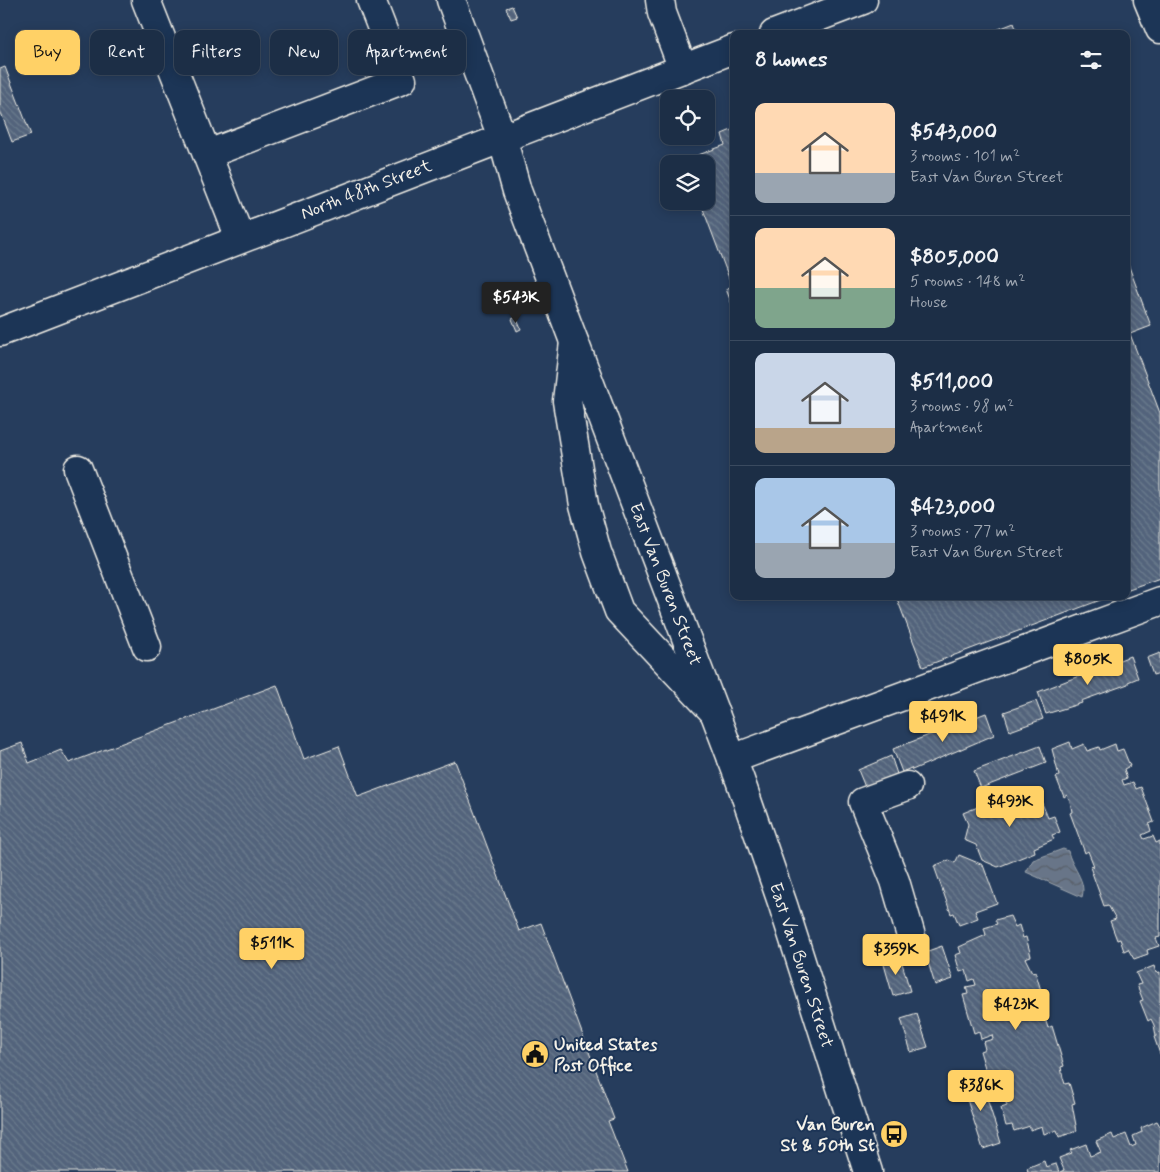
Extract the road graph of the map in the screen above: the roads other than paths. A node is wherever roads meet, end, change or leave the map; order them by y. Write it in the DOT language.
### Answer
graph roads {
  1 [pos="146,0"];
  2 [pos="371,0"];
  3 [pos="451,0"];
  4 [pos="660,0"];
  5 [pos="863,0"];
  6 [pos="1148,0"];
  7 [pos="810,10"];
  8 [pos="1160,29"];
  9 [pos="780,30"];
  10 [pos="730,51"];
  11 [pos="683,69"];
  12 [pos="502,137"];
  13 [pos="208,154"];
  14 [pos="240,238"];
  15 [pos="0,332"];
  16 [pos="574,342"];
  17 [pos="78,469"];
  18 [pos="1160,601"];
  19 [pos="147,647"];
  20 [pos="715,713"];
  21 [pos="732,759"];
  22 [pos="907,786"];
  23 [pos="911,936"];
  24 [pos="868,1172"];
  1 -- 13 [label="main road"];
  2 -- 13 [label="main road"];
  3 -- 12 [label="main road, East Van Buren Street"];
  4 -- 11 [label="main road"];
  5 -- 7 [label="main road"];
  6 -- 8 [label="main road"];
  7 -- 9 [label="main road"];
  10 -- 11 [label="main road, North 48th Street"];
  11 -- 12 [label="main road, North 48th Street"];
  12 -- 14 [label="main road, North 48th Street"];
  12 -- 16 [label="main road, East Van Buren Street"];
  13 -- 14 [label="main road"];
  14 -- 15 [label="main road, North 48th Street"];
  16 -- 20 [label="main road, East Van Buren Street"];
  16 -- 20 [label="main road"];
  17 -- 19 [label="main road"];
  18 -- 21 [label="main road"];
  20 -- 21 [label="main road, East Van Buren Street"];
  21 -- 24 [label="main road, East Van Buren Street"];
  22 -- 23 [label="main road"];
}
